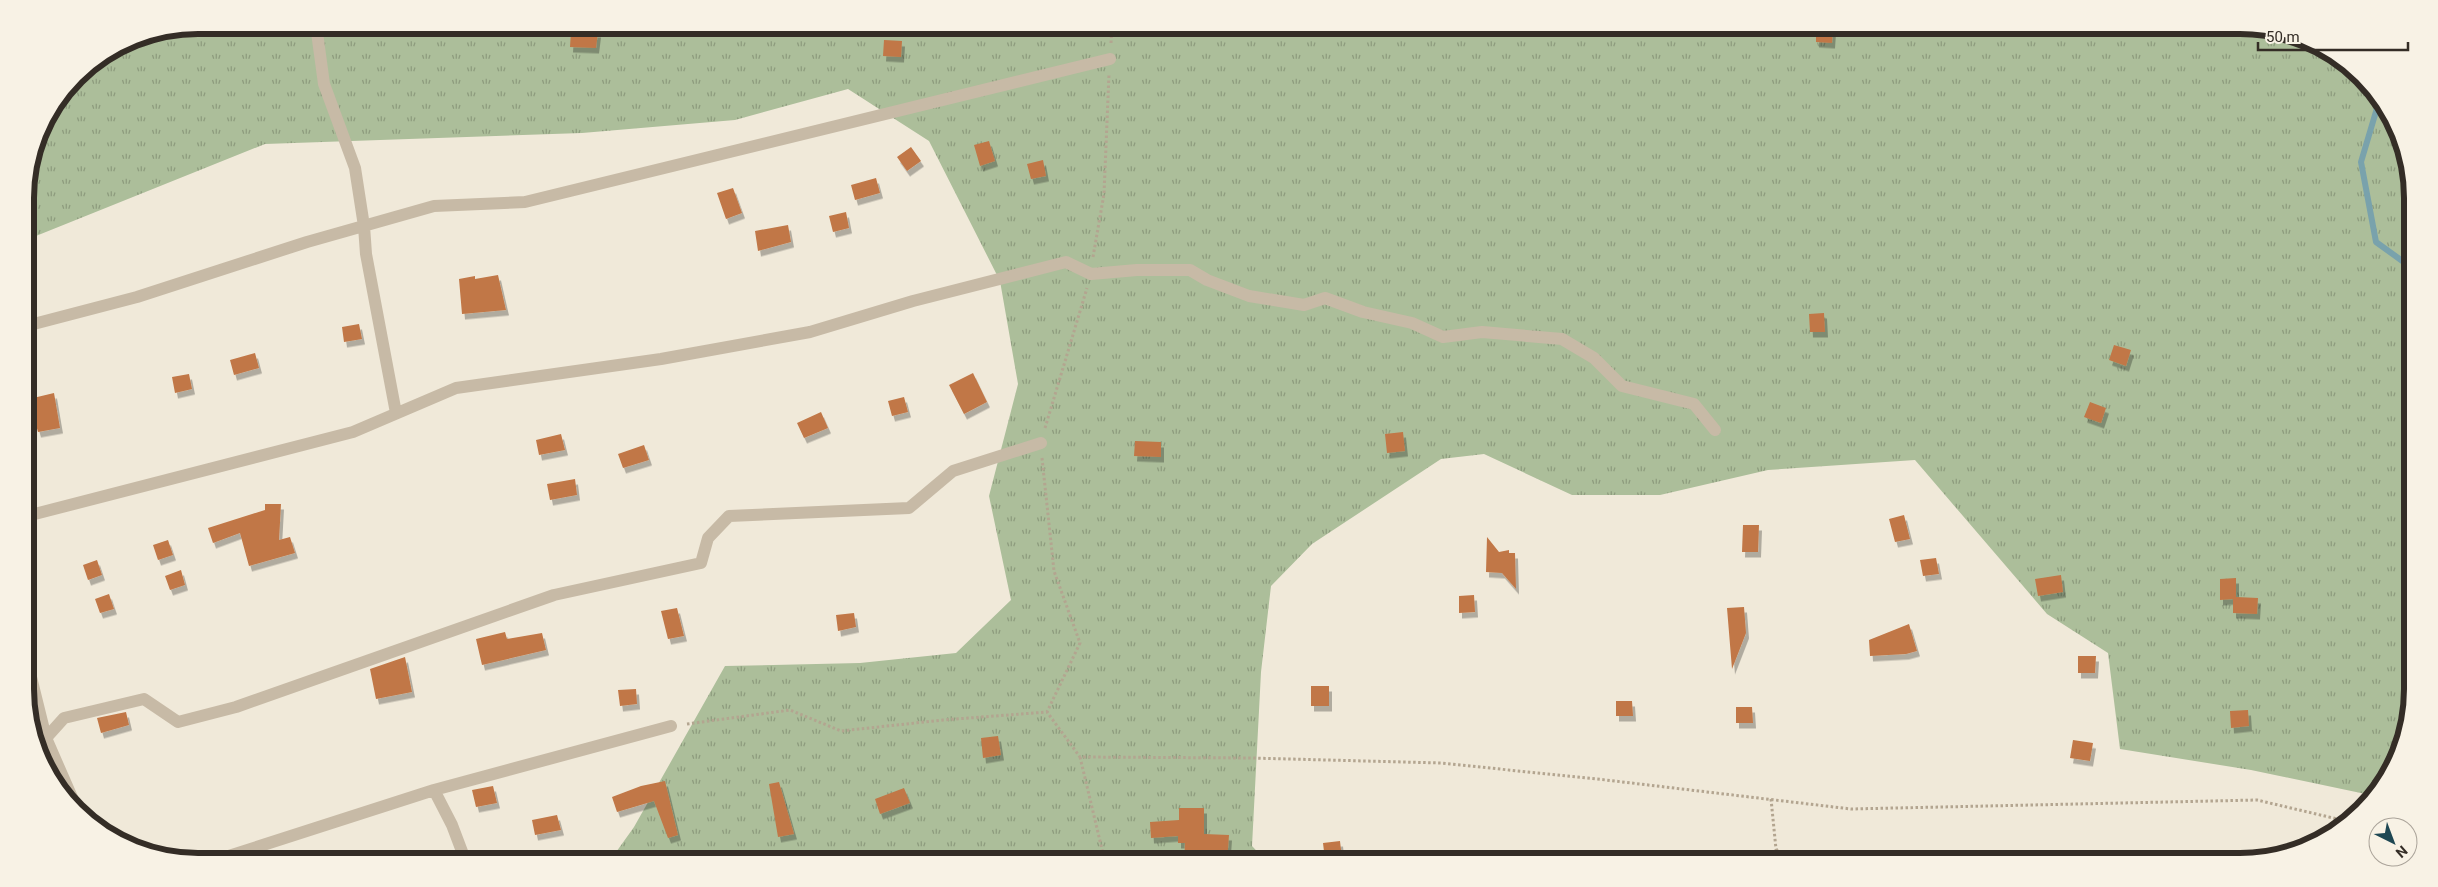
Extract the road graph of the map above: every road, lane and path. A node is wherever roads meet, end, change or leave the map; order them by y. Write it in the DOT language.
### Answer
graph roads {
  1 [pos="317,34"];
  2 [pos="1111,34"];
  3 [pos="1110,59"];
  4 [pos="364,226"];
  5 [pos="1091,274"];
  6 [pos="34,324"];
  7 [pos="396,413"];
  8 [pos="1715,430"];
  9 [pos="1041,443"];
  10 [pos="34,514"];
  11 [pos="34,699"];
  12 [pos="1047,712"];
  13 [pos="672,726"];
  14 [pos="41,738"];
  15 [pos="1080,757"];
  16 [pos="65,785"];
  17 [pos="434,790"];
  18 [pos="1771,799"];
  19 [pos="2339,819"];
  20 [pos="238,853"];
  21 [pos="463,853"];
  22 [pos="1103,853"];
  23 [pos="1779,853"];
  1 -- 4 [label="street"];
  2 -- 3 [label="path"];
  3 -- 4 [label="street"];
  3 -- 5 [label="path"];
  4 -- 6 [label="street"];
  4 -- 7 [label="street"];
  5 -- 7 [label="street"];
  5 -- 8 [label="street"];
  5 -- 9 [label="path"];
  7 -- 10 [label="street"];
  9 -- 12 [label="path"];
  9 -- 14 [label="street"];
  11 -- 14 [label="street"];
  12 -- 13 [label="path"];
  12 -- 15 [label="path"];
  13 -- 17 [label="street"];
  14 -- 16 [label="street"];
  15 -- 18 [label="path"];
  15 -- 22 [label="path"];
  17 -- 20 [label="street"];
  17 -- 21 [label="street"];
  18 -- 19 [label="path"];
  18 -- 23 [label="path"];
}
